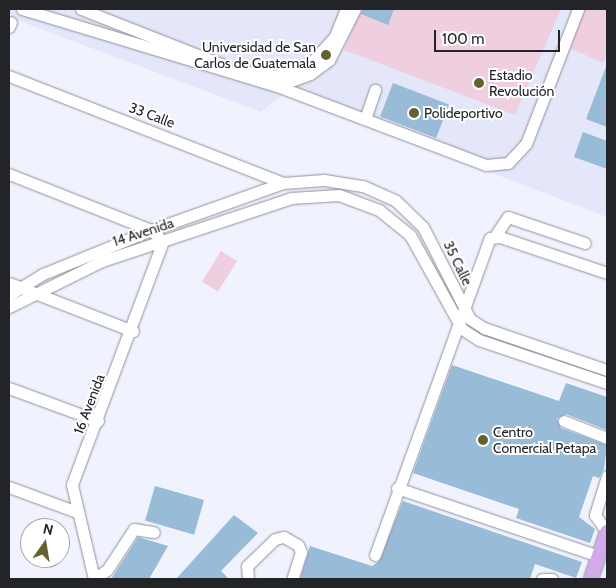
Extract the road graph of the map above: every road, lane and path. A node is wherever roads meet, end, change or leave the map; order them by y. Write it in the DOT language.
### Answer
graph roads {
  1 [pos="22,9"];
  2 [pos="81,9"];
  3 [pos="346,9"];
  4 [pos="355,9"];
  5 [pos="578,9"];
  6 [pos="9,76"];
  7 [pos="277,86"];
  8 [pos="375,90"];
  9 [pos="365,119"];
  10 [pos="9,174"];
  11 [pos="283,183"];
  12 [pos="291,198"];
  13 [pos="151,230"];
  14 [pos="494,236"];
  15 [pos="162,241"];
  16 [pos="585,243"];
  17 [pos="607,273"];
  18 [pos="9,283"];
  19 [pos="20,287"];
  20 [pos="34,292"];
  21 [pos="9,295"];
  22 [pos="462,306"];
  23 [pos="9,307"];
  24 [pos="456,322"];
  25 [pos="133,331"];
  26 [pos="607,370"];
  27 [pos="607,383"];
  28 [pos="9,388"];
  29 [pos="98,421"];
  30 [pos="564,421"];
  31 [pos="607,438"];
  32 [pos="607,469"];
  33 [pos="9,487"];
  34 [pos="397,488"];
  35 [pos="77,512"];
  36 [pos="154,532"];
  37 [pos="607,532"];
  38 [pos="375,555"];
  39 [pos="599,556"];
  40 [pos="94,579"];
  41 [pos="248,579"];
  42 [pos="292,579"];
  43 [pos="542,579"];
  44 [pos="552,579"];
  45 [pos="592,579"];
  1 -- 7 [label="street"];
  2 -- 3 [label="street"];
  4 -- 7 [label="street"];
  5 -- 9 [label="street"];
  6 -- 11 [label="street, 33 Calle"];
  7 -- 9 [label="street"];
  8 -- 9 [label="street"];
  10 -- 13 [label="street"];
  11 -- 13 [label="street, 14 Avenida"];
  11 -- 22 [label="street, 35 Calle"];
  12 -- 15 [label="street, 14 Avenida"];
  12 -- 24 [label="street, 35 Calle"];
  13 -- 15 [label="street"];
  13 -- 19 [label="street, 14 Avenida"];
  14 -- 16 [label="street"];
  14 -- 17 [label="street"];
  14 -- 22 [label="street"];
  15 -- 20 [label="street, 14 Avenida"];
  15 -- 25 [label="street, 16 Avenida"];
  18 -- 19 [label="street"];
  19 -- 20 [label="street"];
  19 -- 21 [label="street, 14 Avenida"];
  20 -- 23 [label="street, 14 Avenida"];
  20 -- 25 [label="street"];
  22 -- 24 [label="street"];
  22 -- 26 [label="street, 35 Calle"];
  24 -- 27 [label="street, 35 Calle"];
  24 -- 34 [label="street"];
  25 -- 29 [label="street, 16 Avenida"];
  28 -- 29 [label="street"];
  29 -- 35 [label="street, 16 Avenida"];
  30 -- 31 [label="street"];
  32 -- 37 [label="street"];
  33 -- 35 [label="street"];
  34 -- 38 [label="street"];
  34 -- 39 [label="street"];
  35 -- 40 [label="street, 16 Avenida"];
  36 -- 40 [label="street"];
  37 -- 39 [label="main road"];
  39 -- 45 [label="main road"];
  41 -- 42 [label="street"];
  43 -- 44 [label="street"];
}
